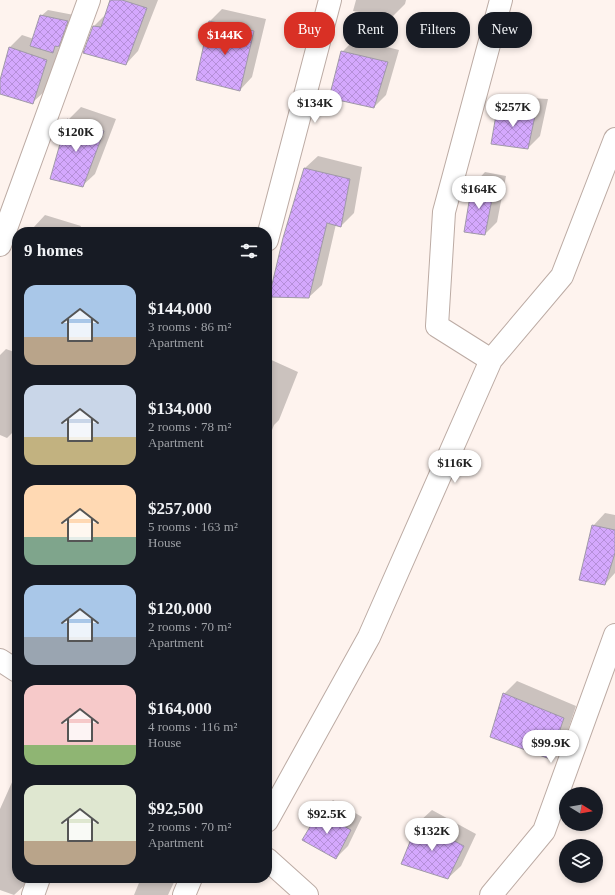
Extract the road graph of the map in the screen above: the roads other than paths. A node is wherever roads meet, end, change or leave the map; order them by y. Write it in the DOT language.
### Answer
graph roads {
  1 [pos="89,0"];
  2 [pos="330,0"];
  3 [pos="501,0"];
  4 [pos="615,139"];
  5 [pos="270,227"];
  6 [pos="0,245"];
  7 [pos="491,360"];
  8 [pos="615,635"];
  9 [pos="0,660"];
  10 [pos="12,668"];
  11 [pos="272,812"];
  12 [pos="272,863"];
  13 [pos="37,883"];
  14 [pos="189,883"];
  15 [pos="33,895"];
  16 [pos="184,895"];
  17 [pos="307,895"];
  18 [pos="491,895"];
  1 -- 6 [label="street"];
  2 -- 5 [label="street"];
  3 -- 7 [label="street"];
  4 -- 7 [label="street"];
  7 -- 11 [label="street"];
  8 -- 18 [label="street"];
  9 -- 10 [label="street"];
  12 -- 17 [label="street"];
  13 -- 15 [label="street"];
  14 -- 16 [label="street"];
}
